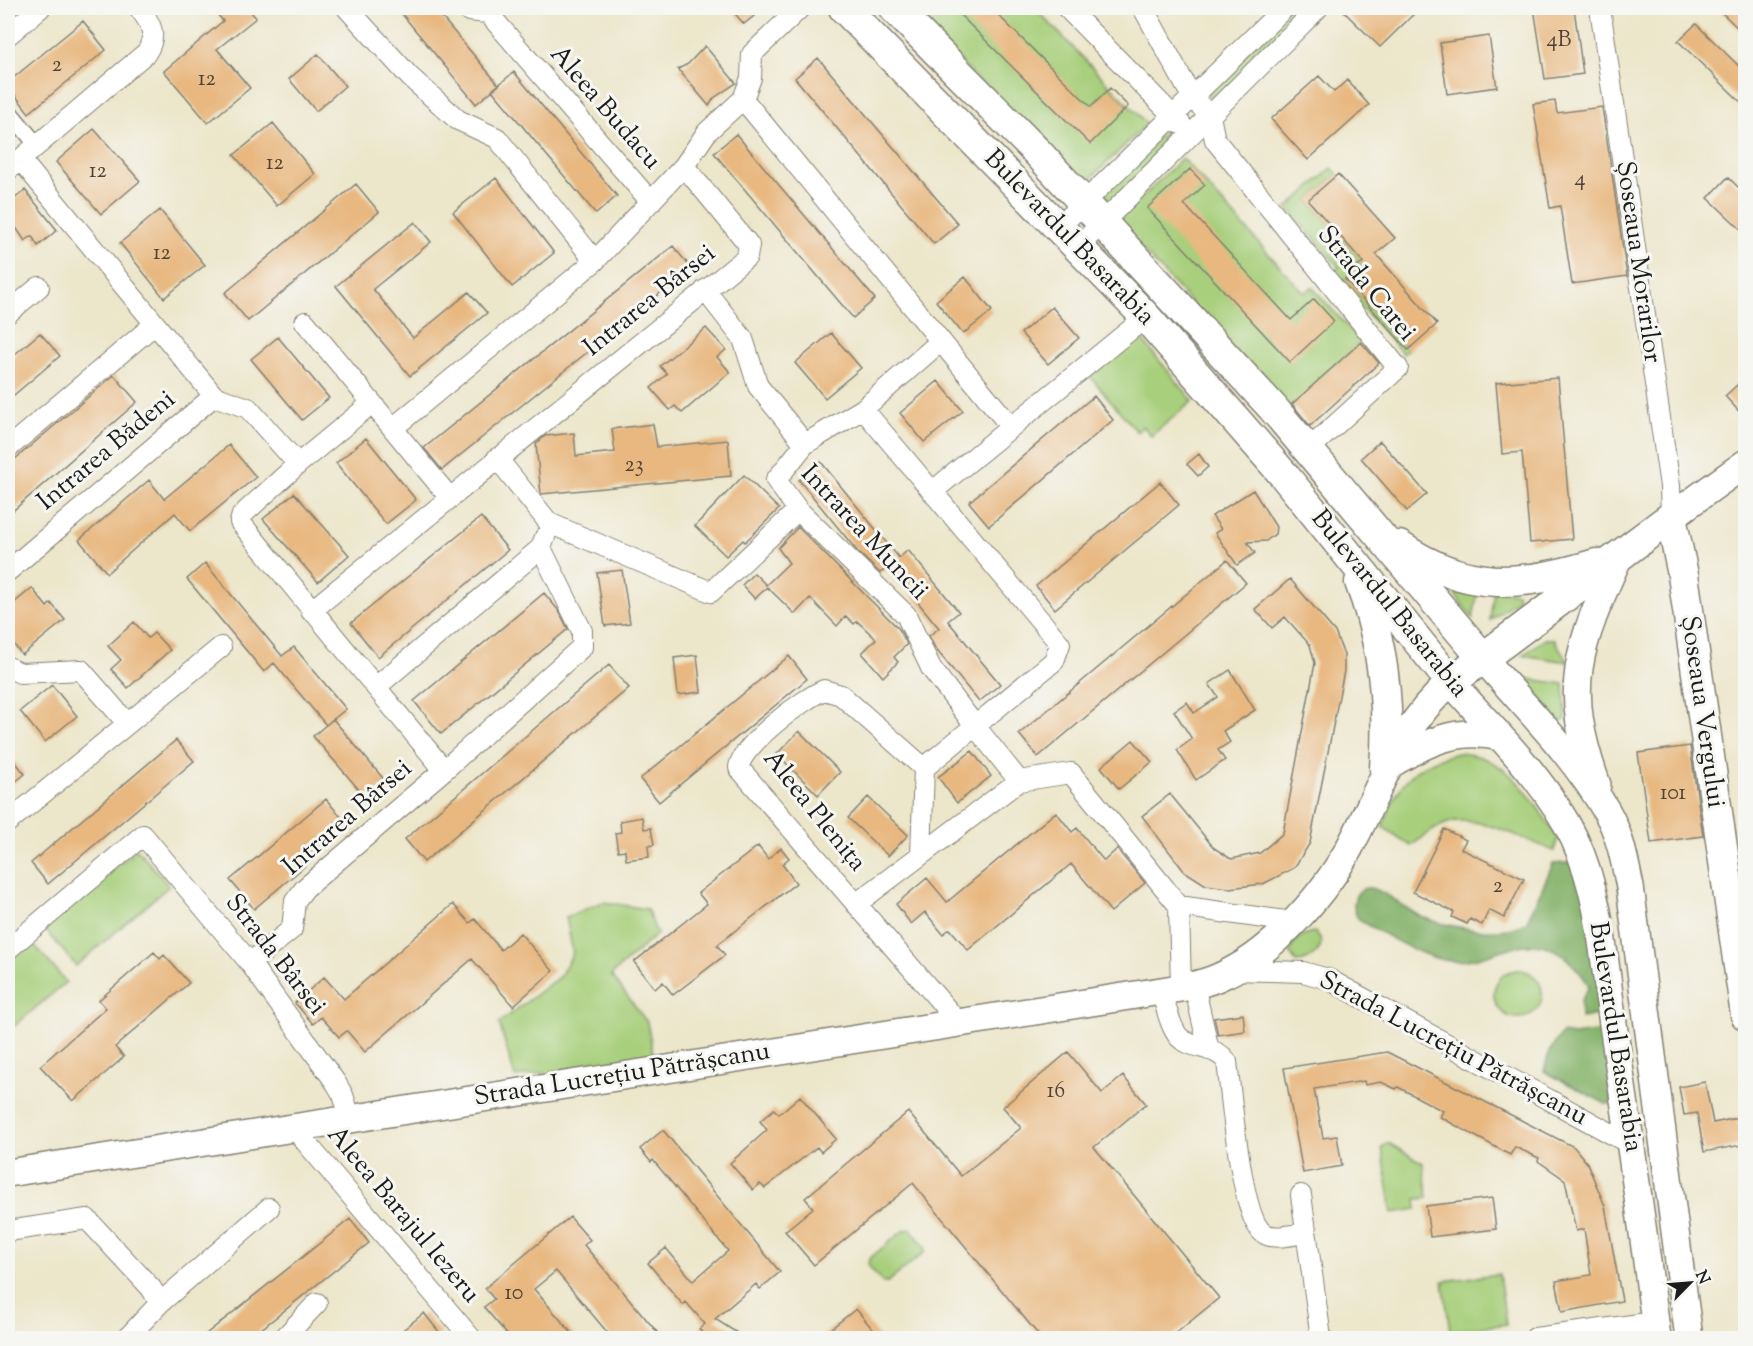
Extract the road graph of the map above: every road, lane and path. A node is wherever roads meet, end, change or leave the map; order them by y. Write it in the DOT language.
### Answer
graph roads {
  1 [pos="40,8"];
  2 [pos="139,8"];
  3 [pos="347,8"];
  4 [pos="465,8"];
  5 [pos="800,8"];
  6 [pos="844,8"];
  7 [pos="894,8"];
  8 [pos="1066,8"];
  9 [pos="1143,8"];
  10 [pos="1284,8"];
  11 [pos="1318,8"];
  12 [pos="1600,8"];
  13 [pos="490,10"];
  14 [pos="8,35"];
  15 [pos="1192,98"];
  16 [pos="743,99"];
  17 [pos="8,110"];
  18 [pos="1173,116"];
  19 [pos="1210,116"];
  20 [pos="1191,134"];
  21 [pos="1215,140"];
  22 [pos="37,145"];
  23 [pos="14,165"];
  24 [pos="684,166"];
  25 [pos="651,202"];
  26 [pos="1093,213"];
  27 [pos="1069,236"];
  28 [pos="595,261"];
  29 [pos="39,287"];
  30 [pos="705,290"];
  31 [pos="8,313"];
  32 [pos="1146,316"];
  33 [pos="305,322"];
  34 [pos="155,324"];
  35 [pos="941,342"];
  36 [pos="214,396"];
  37 [pos="372,403"];
  38 [pos="863,409"];
  39 [pos="1011,427"];
  40 [pos="393,428"];
  41 [pos="805,444"];
  42 [pos="8,448"];
  43 [pos="1308,450"];
  44 [pos="497,458"];
  45 [pos="1746,463"];
  46 [pos="298,464"];
  47 [pos="933,491"];
  48 [pos="449,497"];
  49 [pos="798,510"];
  50 [pos="1671,517"];
  51 [pos="549,523"];
  52 [pos="1376,528"];
  53 [pos="542,548"];
  54 [pos="1348,555"];
  55 [pos="1619,556"];
  56 [pos="8,572"];
  57 [pos="311,611"];
  58 [pos="221,647"];
  59 [pos="1482,657"];
  60 [pos="12,674"];
  61 [pos="1451,682"];
  62 [pos="376,687"];
  63 [pos="127,723"];
  64 [pos="975,726"];
  65 [pos="1500,737"];
  66 [pos="924,768"];
  67 [pos="1385,768"];
  68 [pos="444,770"];
  69 [pos="1019,781"];
  70 [pos="1608,814"];
  71 [pos="8,822"];
  72 [pos="921,855"];
  73 [pos="856,904"];
  74 [pos="1179,906"];
  75 [pos="1292,922"];
  76 [pos="8,949"];
  77 [pos="250,963"];
  78 [pos="1233,970"];
  79 [pos="1179,988"];
  80 [pos="1746,1015"];
  81 [pos="958,1022"];
  82 [pos="1209,1050"];
  83 [pos="350,1117"];
  84 [pos="293,1127"];
  85 [pos="1632,1145"];
  86 [pos="8,1173"];
  87 [pos="1301,1195"];
  88 [pos="269,1208"];
  89 [pos="8,1231"];
  90 [pos="1306,1233"];
  91 [pos="160,1303"];
  92 [pos="317,1303"];
  93 [pos="1656,1330"];
  94 [pos="466,1337"];
  95 [pos="127,1338"];
  96 [pos="284,1338"];
  97 [pos="1321,1338"];
  98 [pos="1535,1338"];
  99 [pos="1689,1338"];
  1 -- 14 [label="street"];
  2 -- 22 [label="street"];
  3 -- 28 [label="street"];
  4 -- 13 [label="street, Aleea Budacu"];
  5 -- 16 [label="street"];
  6 -- 27 [label="main road, Bulevardul Basarabia"];
  7 -- 26 [label="main road, Bulevardul Basarabia"];
  8 -- 18 [label="street"];
  9 -- 15 [label="street"];
  10 -- 15 [label="street"];
  11 -- 19 [label="street"];
  12 -- 50 [label="street, Șoseaua Morarilor"];
  13 -- 25 [label="street, Aleea Budacu"];
  15 -- 18 [label="street"];
  15 -- 19 [label="street"];
  16 -- 24 [label="street, Aleea Budacu"];
  16 -- 35 [label="street"];
  17 -- 22 [label="street"];
  18 -- 20 [label="street"];
  18 -- 26 [label="street"];
  19 -- 20 [label="street"];
  19 -- 21 [label="street, Strada Carei"];
  20 -- 21 [label="street"];
  20 -- 26 [label="street"];
  21 -- 43 [label="street, Strada Carei"];
  22 -- 23 [label="street"];
  23 -- 34 [label="street, Intrarea Bădeni"];
  24 -- 25 [label="street, Aleea Budacu"];
  24 -- 30 [label="street, Intrarea Bârsei"];
  25 -- 28 [label="street, Aleea Budacu"];
  26 -- 27 [label="street"];
  26 -- 27 [label="street"];
  26 -- 43 [label="main road, Bulevardul Basarabia"];
  27 -- 32 [label="main road, Bulevardul Basarabia"];
  28 -- 40 [label="street, Aleea Budacu"];
  29 -- 31 [label="street"];
  30 -- 41 [label="street, Intrarea Muncii"];
  30 -- 44 [label="street, Intrarea Bârsei"];
  32 -- 39 [label="street"];
  32 -- 54 [label="main road, Bulevardul Basarabia"];
  33 -- 37 [label="street"];
  34 -- 36 [label="street, Intrarea Bădeni"];
  34 -- 42 [label="street"];
  35 -- 38 [label="street, Intrarea Muncii"];
  35 -- 39 [label="street"];
  36 -- 46 [label="street, Intrarea Bădeni"];
  36 -- 56 [label="street, Intrarea Bădeni"];
  37 -- 40 [label="street"];
  37 -- 46 [label="street, Intrarea Bârsei"];
  38 -- 41 [label="street, Intrarea Muncii"];
  38 -- 47 [label="street"];
  39 -- 47 [label="street"];
  40 -- 48 [label="street"];
  41 -- 49 [label="street, Intrarea Muncii"];
  43 -- 52 [label="main road, Bulevardul Basarabia"];
  44 -- 48 [label="street, Intrarea Bârsei"];
  44 -- 51 [label="street"];
  45 -- 50 [label="main road"];
  46 -- 57 [label="street, Intrarea Bârsei"];
  47 -- 64 [label="street"];
  48 -- 57 [label="street, Intrarea Bârsei"];
  49 -- 51 [label="street"];
  49 -- 64 [label="street, Intrarea Muncii"];
  50 -- 55 [label="main road"];
  50 -- 80 [label="main road, Șoseaua Vergului"];
  51 -- 53 [label="street"];
  52 -- 55 [label="main road"];
  52 -- 59 [label="main road, Bulevardul Basarabia"];
  53 -- 62 [label="street"];
  53 -- 68 [label="street, Intrarea Bârsei"];
  54 -- 61 [label="main road, Bulevardul Basarabia"];
  54 -- 67 [label="main road"];
  55 -- 59 [label="main road"];
  55 -- 70 [label="main road"];
  57 -- 62 [label="street, Intrarea Bârsei"];
  58 -- 63 [label="street"];
  59 -- 61 [label="main road"];
  59 -- 70 [label="main road, Bulevardul Basarabia"];
  60 -- 63 [label="street"];
  61 -- 65 [label="main road, Bulevardul Basarabia"];
  61 -- 67 [label="main road, Strada Lucrețiu Pătrășcanu"];
  62 -- 68 [label="street, Intrarea Bârsei"];
  63 -- 71 [label="street"];
  64 -- 66 [label="street"];
  64 -- 69 [label="street, Intrarea Muncii"];
  65 -- 67 [label="main road"];
  65 -- 85 [label="main road, Bulevardul Basarabia"];
  66 -- 72 [label="street"];
  66 -- 73 [label="street, Aleea Plenița"];
  67 -- 75 [label="main road, Strada Lucrețiu Pătrășcanu"];
  68 -- 77 [label="street, Intrarea Bârsei"];
  69 -- 72 [label="street"];
  69 -- 74 [label="street"];
  70 -- 99 [label="main road, Bulevardul Basarabia"];
  72 -- 73 [label="street"];
  73 -- 81 [label="street, Aleea Plenița"];
  74 -- 75 [label="street"];
  74 -- 79 [label="street"];
  75 -- 78 [label="main road, Strada Lucrețiu Pătrășcanu"];
  76 -- 77 [label="street, Strada Bârsei"];
  77 -- 83 [label="street, Strada Bârsei"];
  78 -- 79 [label="main road, Strada Lucrețiu Pătrășcanu"];
  78 -- 85 [label="street, Strada Lucrețiu Pătrășcanu"];
  79 -- 81 [label="main road, Strada Lucrețiu Pătrășcanu"];
  79 -- 82 [label="street"];
  79 -- 82 [label="street"];
  81 -- 83 [label="main road, Strada Lucrețiu Pătrășcanu"];
  82 -- 90 [label="street"];
  83 -- 84 [label="main road, Strada Lucrețiu Pătrășcanu"];
  84 -- 86 [label="main road, Strada Lucrețiu Pătrășcanu"];
  84 -- 94 [label="street, Aleea Barajul Iezeru"];
  85 -- 93 [label="main road, Bulevardul Basarabia"];
  87 -- 90 [label="street"];
  88 -- 91 [label="street"];
  89 -- 91 [label="street"];
  90 -- 97 [label="street"];
  91 -- 95 [label="street"];
  92 -- 96 [label="street"];
  93 -- 98 [label="street"];
}
